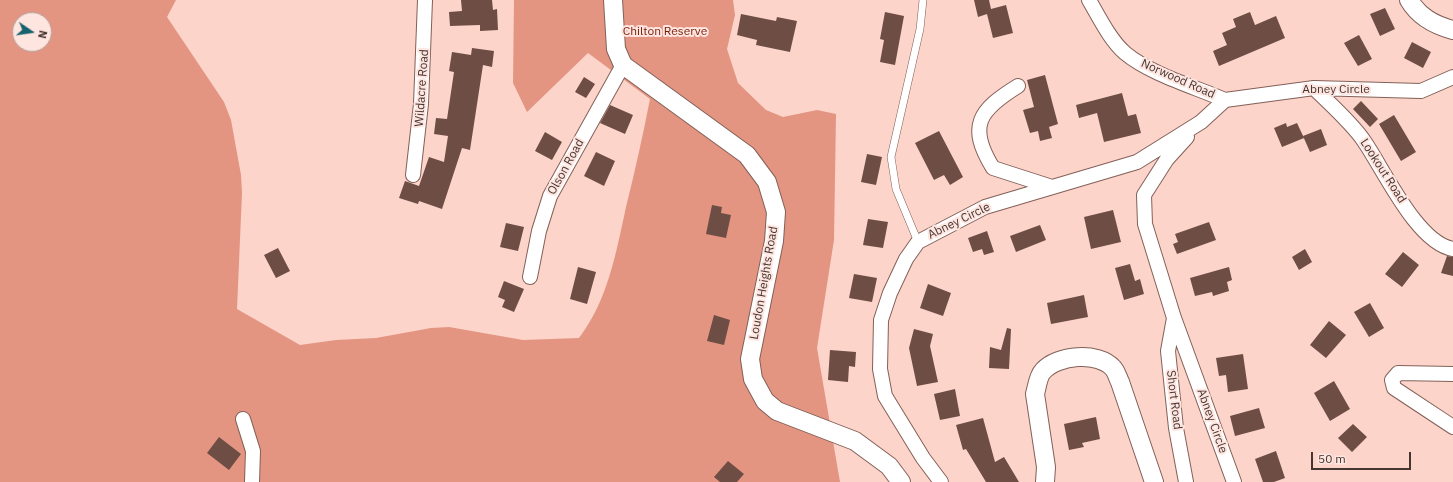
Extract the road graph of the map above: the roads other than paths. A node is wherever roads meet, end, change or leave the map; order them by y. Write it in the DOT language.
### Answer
graph roads {
  1 [pos="426,0"];
  2 [pos="613,0"];
  3 [pos="923,0"];
  4 [pos="1089,0"];
  5 [pos="1409,0"];
  6 [pos="1453,30"];
  7 [pos="623,65"];
  8 [pos="1453,77"];
  9 [pos="1018,86"];
  10 [pos="1314,88"];
  11 [pos="1225,100"];
  12 [pos="1201,122"];
  13 [pos="413,175"];
  14 [pos="1052,187"];
  15 [pos="918,242"];
  16 [pos="1453,249"];
  17 [pos="530,276"];
  18 [pos="1174,318"];
  19 [pos="1453,374"];
  20 [pos="243,419"];
  21 [pos="1453,427"];
  22 [pos="252,482"];
  23 [pos="901,482"];
  24 [pos="940,482"];
  25 [pos="1045,482"];
  26 [pos="1154,482"];
  27 [pos="1186,482"];
  28 [pos="1234,482"];
  1 -- 13 [label="street, Wildacre Road"];
  2 -- 7 [label="street"];
  3 -- 15 [label="lane"];
  4 -- 11 [label="street, Norwood Road"];
  5 -- 6 [label="street"];
  7 -- 17 [label="street, Olson Road"];
  7 -- 23 [label="street, Loudon Heights Road"];
  8 -- 10 [label="street, Abney Circle"];
  9 -- 14 [label="street"];
  10 -- 11 [label="street, Abney Circle"];
  10 -- 16 [label="street, Lookout Road"];
  11 -- 12 [label="street, Abney Circle"];
  12 -- 14 [label="street, Abney Circle"];
  12 -- 18 [label="street, Abney Circle"];
  14 -- 15 [label="street, Abney Circle"];
  15 -- 24 [label="street, Abney Circle"];
  18 -- 27 [label="street, Short Road"];
  18 -- 28 [label="street, Abney Circle"];
  19 -- 21 [label="street"];
  20 -- 22 [label="street"];
  25 -- 26 [label="street"];
}
